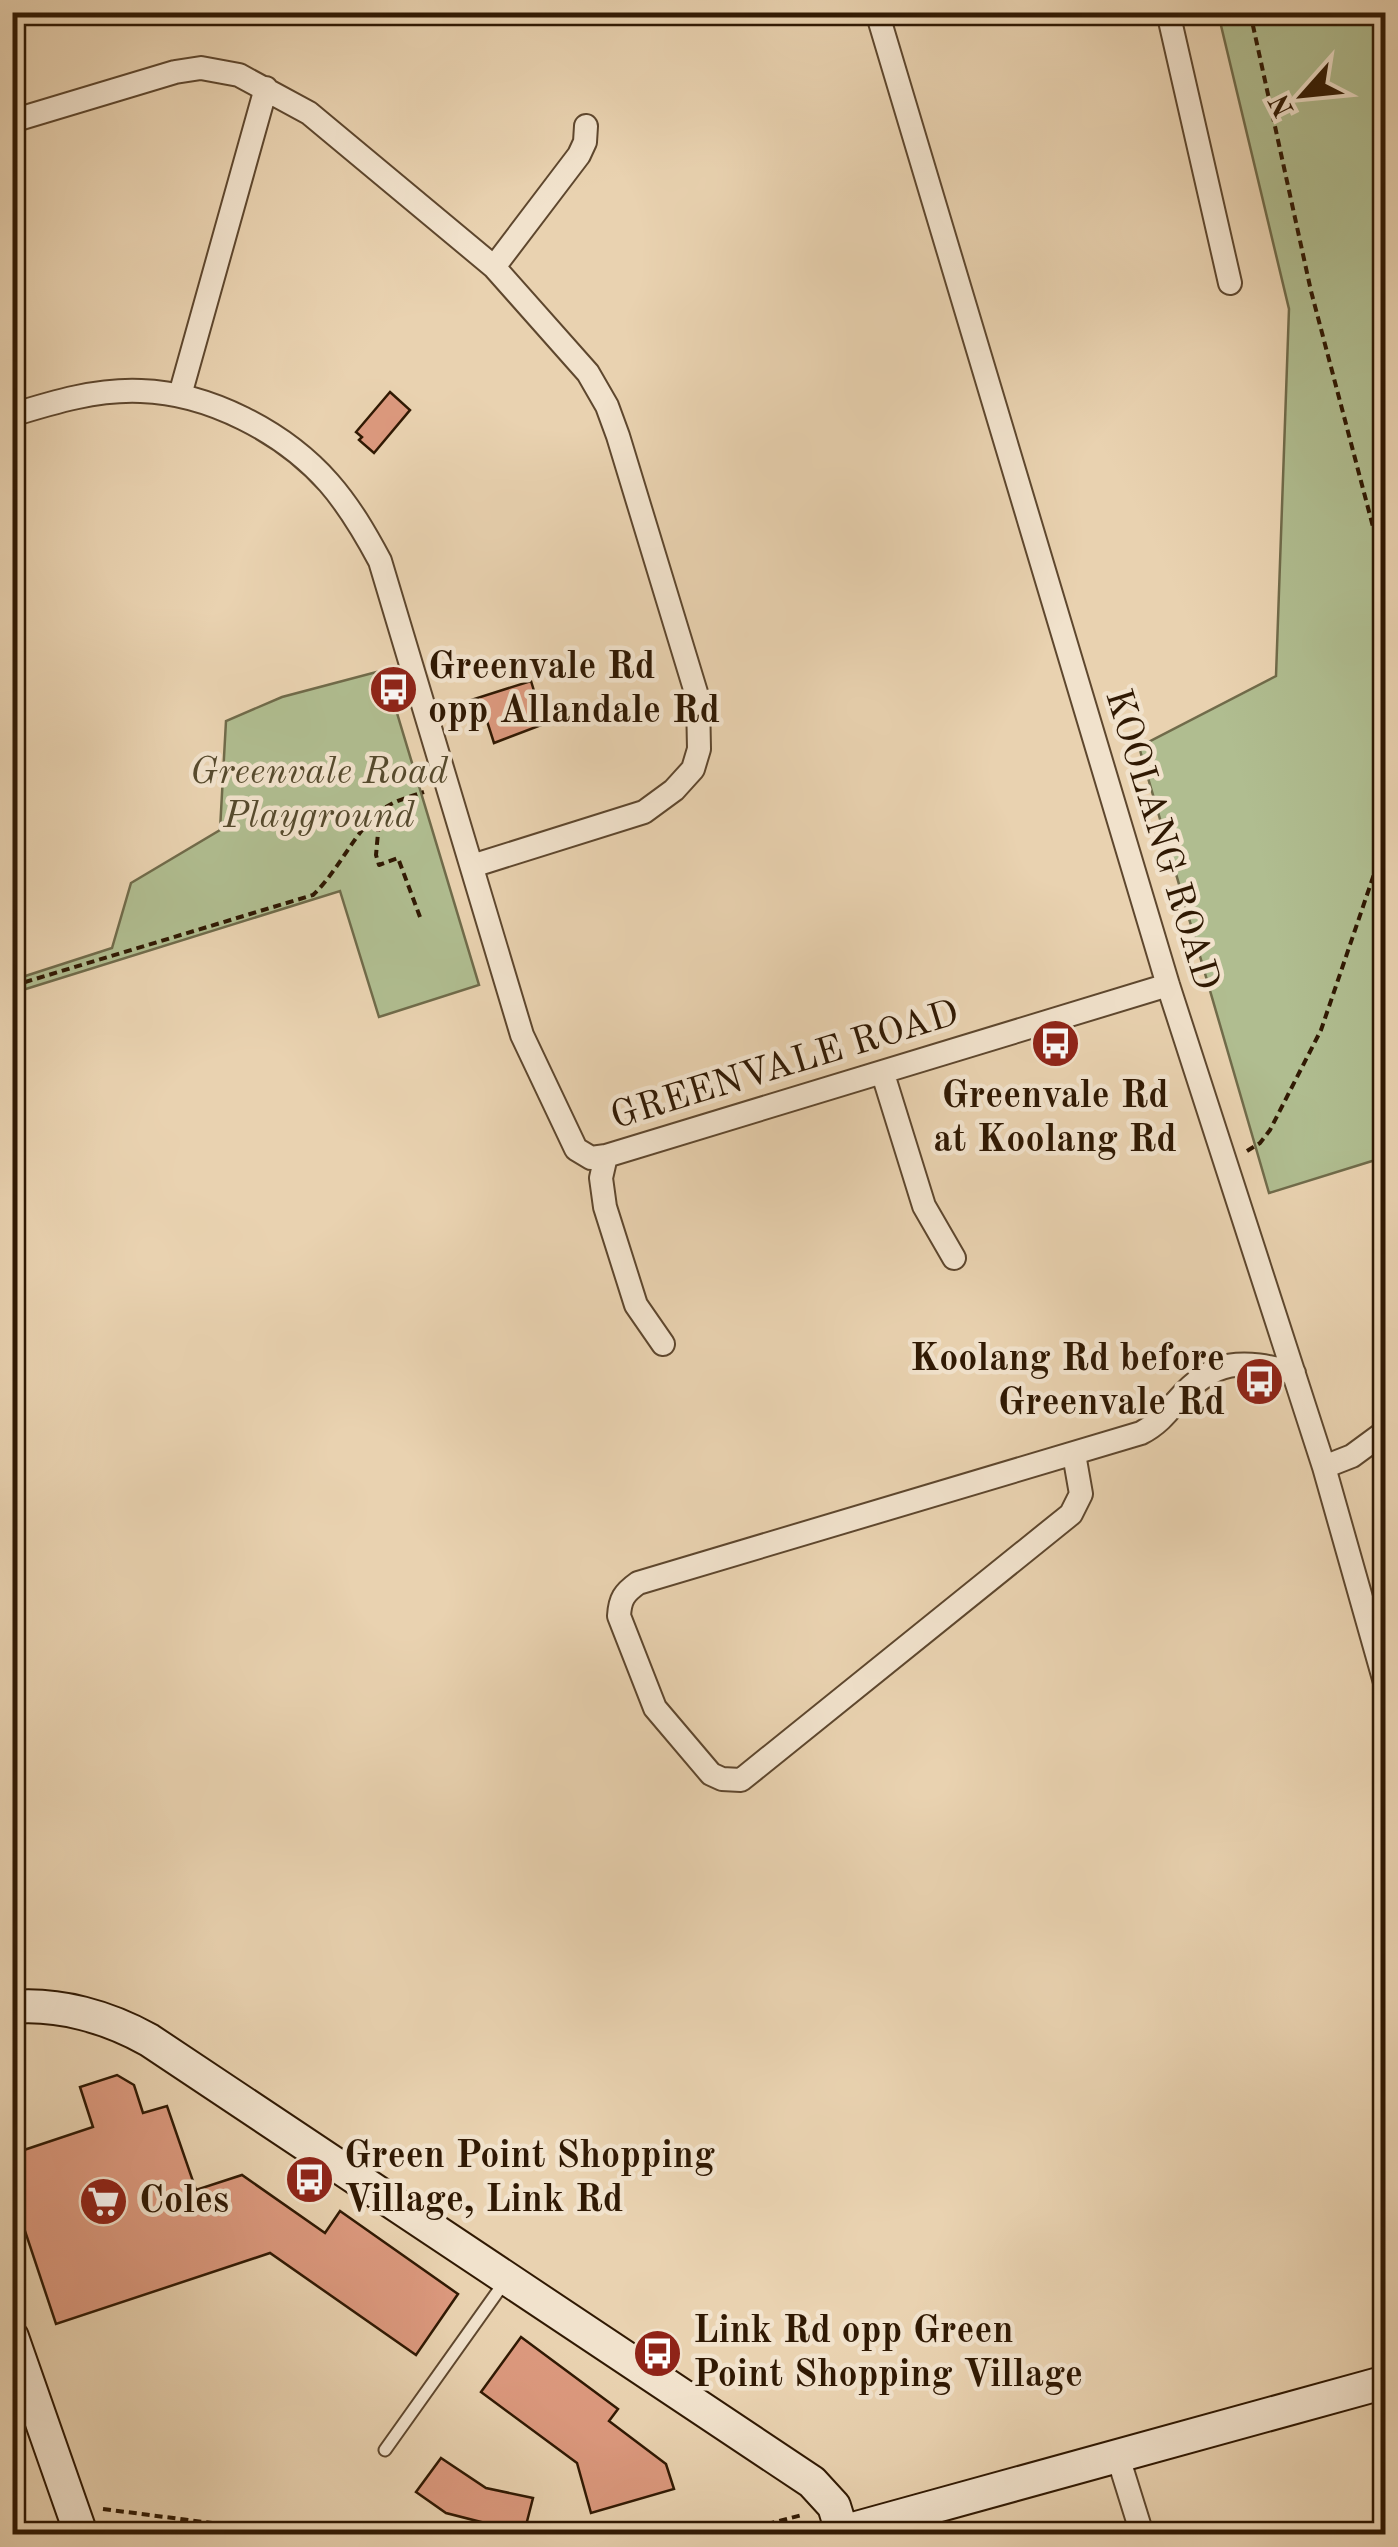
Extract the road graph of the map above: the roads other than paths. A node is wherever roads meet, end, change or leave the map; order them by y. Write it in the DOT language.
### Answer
graph roads {
  1 [pos="877,12"];
  2 [pos="1168,12"];
  3 [pos="266,88"];
  4 [pos="12,121"];
  5 [pos="586,126"];
  6 [pos="494,267"];
  7 [pos="1230,283"];
  8 [pos="180,395"];
  9 [pos="12,415"];
  10 [pos="472,866"];
  11 [pos="1168,986"];
  12 [pos="883,1074"];
  13 [pos="606,1156"];
  14 [pos="954,1258"];
  15 [pos="663,1344"];
  16 [pos="1294,1373"];
  17 [pos="1386,1430"];
  18 [pos="1074,1454"];
  19 [pos="1324,1468"];
  20 [pos="1386,1686"];
  21 [pos="12,2007"];
  22 [pos="506,2280"];
  23 [pos="13,2338"];
  24 [pos="1386,2382"];
  25 [pos="384,2450"];
  26 [pos="1118,2457"];
  27 [pos="77,2520"];
  28 [pos="840,2534"];
  29 [pos="1142,2534"];
  1 -- 11 [label="street, KOOLANG ROAD"];
  2 -- 7 [label="street"];
  3 -- 4 [label="street"];
  3 -- 6 [label="street"];
  3 -- 8 [label="street"];
  5 -- 6 [label="street"];
  6 -- 10 [label="street"];
  8 -- 9 [label="street, GREENVALE ROAD"];
  8 -- 10 [label="street, GREENVALE ROAD"];
  10 -- 13 [label="street, GREENVALE ROAD"];
  11 -- 12 [label="street, GREENVALE ROAD"];
  11 -- 16 [label="street, KOOLANG ROAD"];
  12 -- 13 [label="street, GREENVALE ROAD"];
  12 -- 14 [label="street"];
  13 -- 15 [label="street"];
  16 -- 18 [label="street"];
  16 -- 19 [label="street, KOOLANG ROAD"];
  17 -- 19 [label="street"];
  18 -- 18 [label="street"];
  19 -- 20 [label="street, KOOLANG ROAD"];
  21 -- 22 [label="street"];
  22 -- 25 [label="lane"];
  22 -- 28 [label="street"];
  23 -- 27 [label="street"];
  24 -- 26 [label="street"];
  26 -- 28 [label="street"];
  26 -- 29 [label="street"];
}
